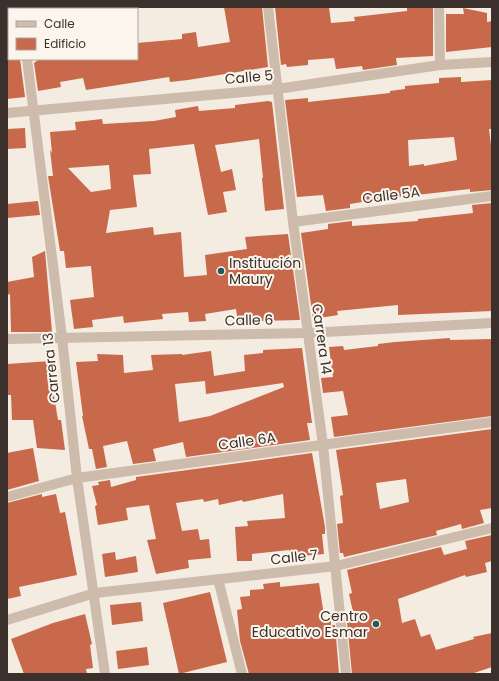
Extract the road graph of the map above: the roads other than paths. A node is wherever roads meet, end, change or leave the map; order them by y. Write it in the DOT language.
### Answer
graph roads {
  1 [pos="268,7"];
  2 [pos="439,7"];
  3 [pos="27,60"];
  4 [pos="492,62"];
  5 [pos="440,65"];
  6 [pos="277,89"];
  7 [pos="33,110"];
  8 [pos="7,113"];
  9 [pos="492,196"];
  10 [pos="293,222"];
  11 [pos="492,323"];
  12 [pos="307,333"];
  13 [pos="62,337"];
  14 [pos="7,339"];
  15 [pos="492,422"];
  16 [pos="323,445"];
  17 [pos="77,478"];
  18 [pos="7,497"];
  19 [pos="492,528"];
  20 [pos="336,566"];
  21 [pos="218,579"];
  22 [pos="95,593"];
  23 [pos="7,620"];
  24 [pos="105,674"];
  25 [pos="242,674"];
  26 [pos="346,674"];
  1 -- 6 [label="street, Carrera 14"];
  2 -- 5 [label="street"];
  3 -- 7 [label="street, Carrera 13"];
  4 -- 5 [label="street, Calle 5"];
  5 -- 6 [label="street, Calle 5"];
  6 -- 7 [label="street, Calle 5"];
  6 -- 10 [label="street, Carrera 14"];
  7 -- 8 [label="street, Calle 5"];
  7 -- 13 [label="street, Carrera 13"];
  9 -- 10 [label="street, Calle 5A"];
  10 -- 12 [label="street, Carrera 14"];
  11 -- 12 [label="street, Calle 6"];
  12 -- 13 [label="street, Calle 6"];
  12 -- 16 [label="street, Carrera 14"];
  13 -- 14 [label="street, Calle 6"];
  13 -- 17 [label="street, Carrera 13"];
  15 -- 16 [label="street, Calle 6A"];
  16 -- 17 [label="street, Calle 6A"];
  16 -- 20 [label="street, Carrera 14"];
  17 -- 18 [label="street, Calle 6A"];
  17 -- 22 [label="street, Carrera 13"];
  19 -- 20 [label="street, Calle 7"];
  20 -- 21 [label="street, Calle 7"];
  20 -- 26 [label="street, Carrera 14"];
  21 -- 22 [label="street, Calle 7"];
  21 -- 25 [label="street"];
  22 -- 23 [label="street, Calle 7"];
  22 -- 24 [label="street, Carrera 13"];
}
